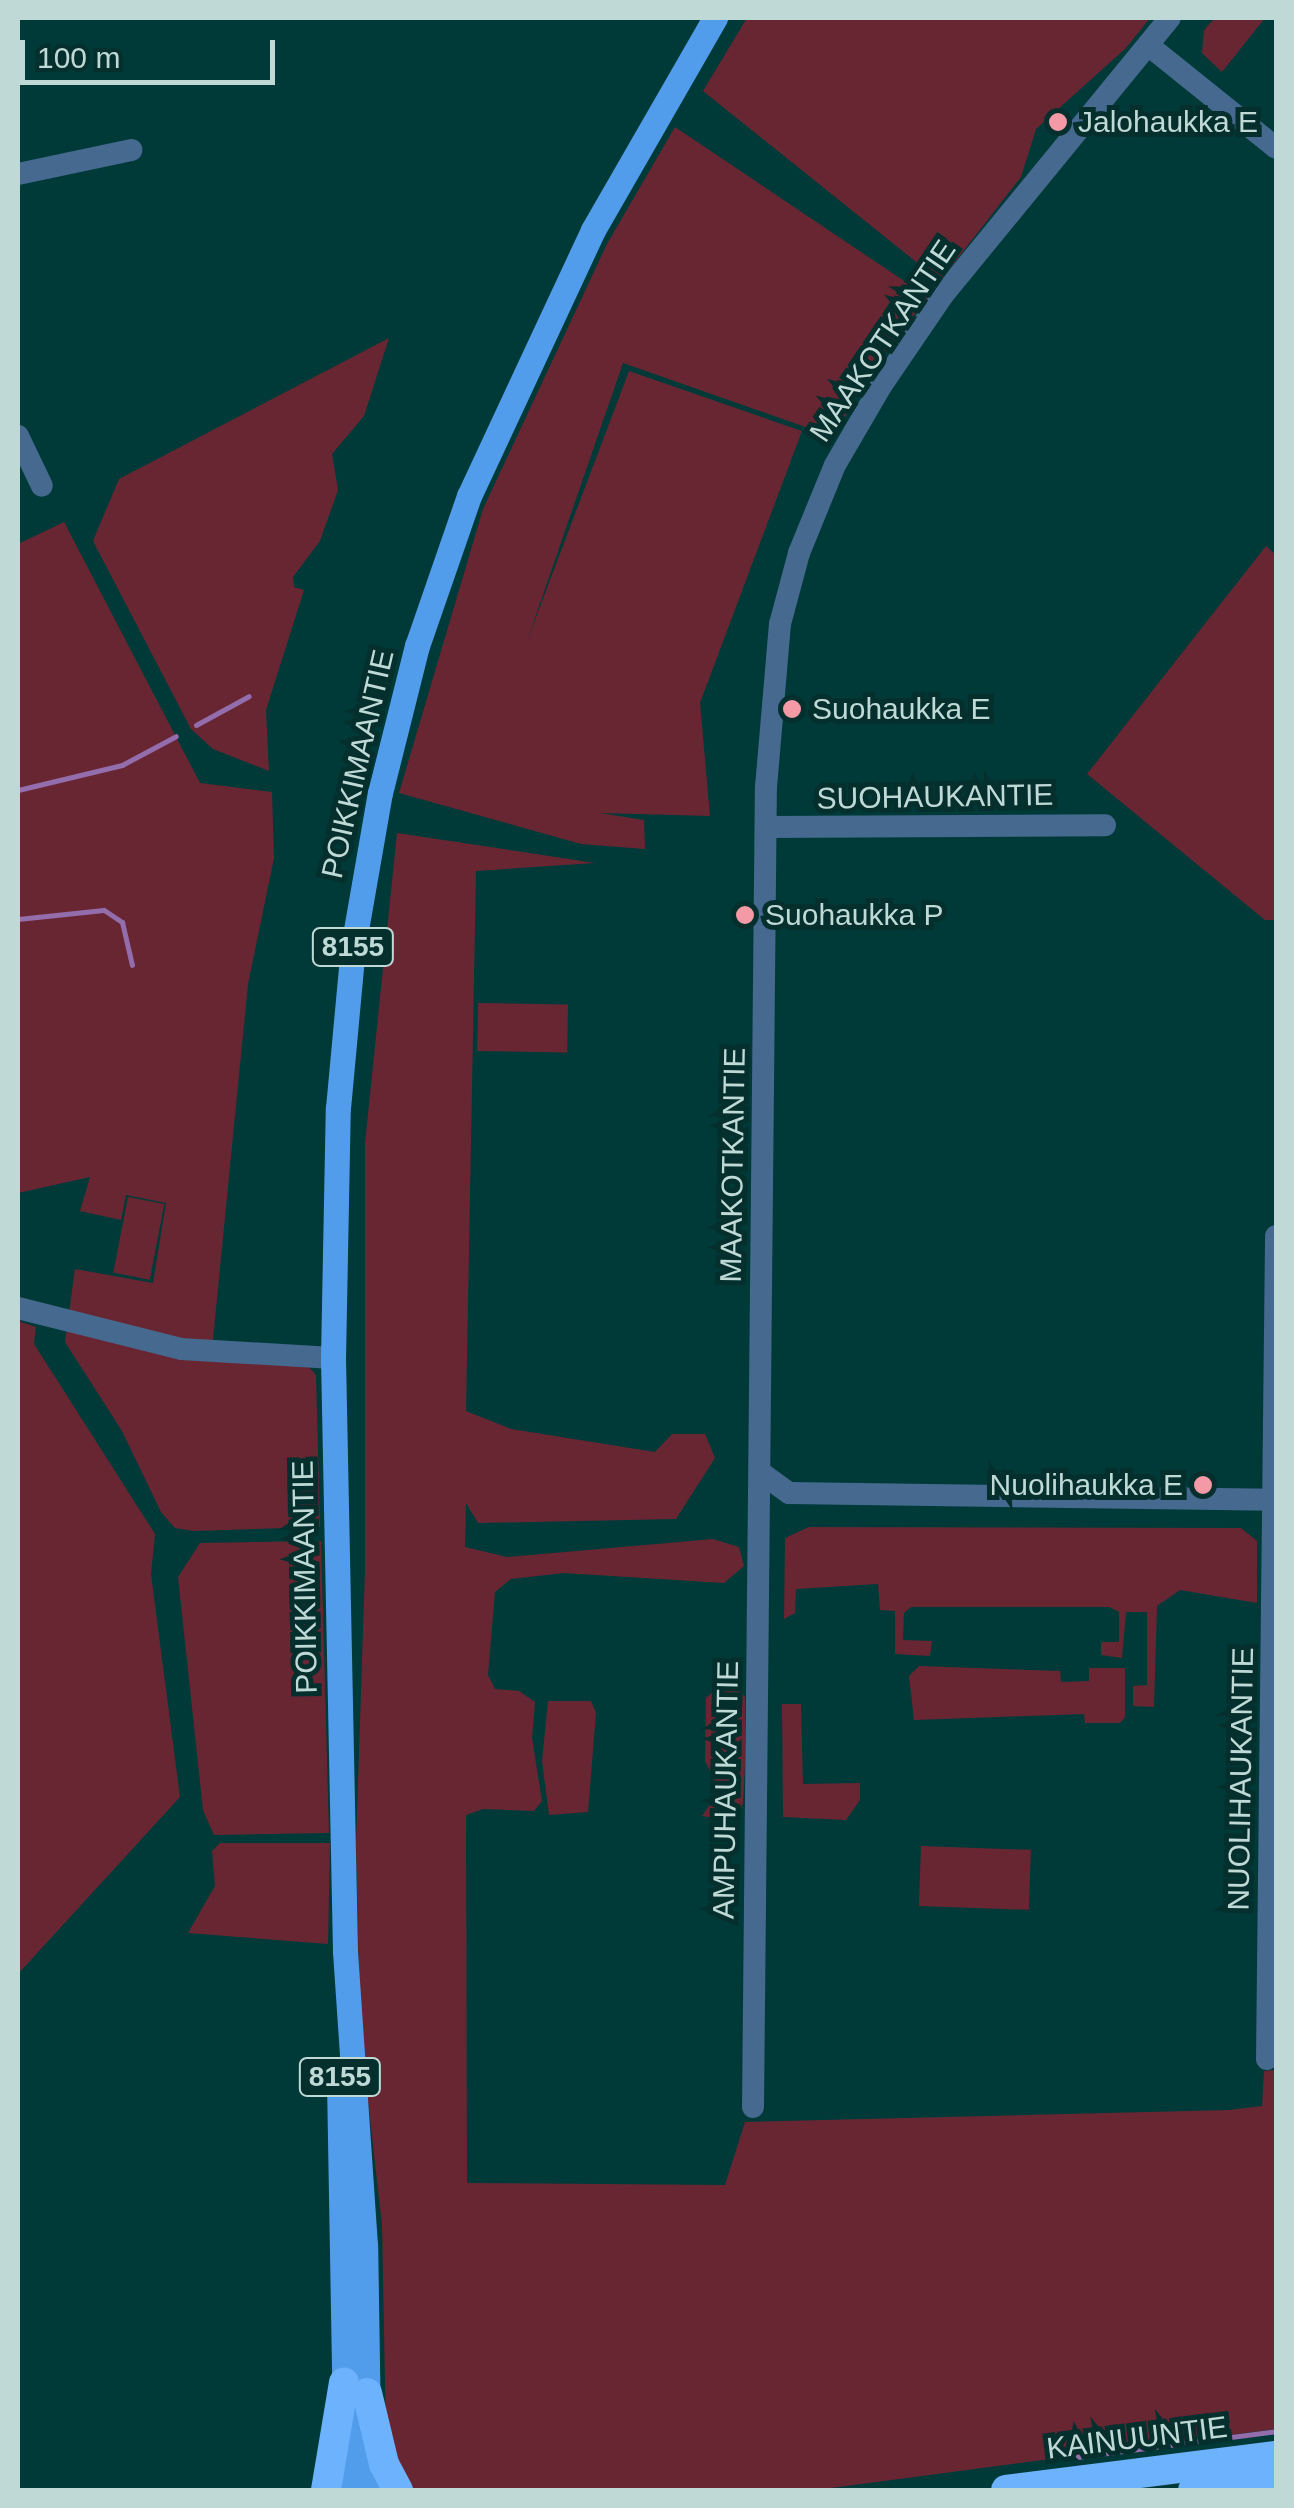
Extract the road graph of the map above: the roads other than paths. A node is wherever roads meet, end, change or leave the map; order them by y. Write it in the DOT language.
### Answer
graph roads {
  1 [pos="715,18"];
  2 [pos="1170,18"];
  3 [pos="1148,46"];
  4 [pos="1276,148"];
  5 [pos="132,150"];
  6 [pos="18,174"];
  7 [pos="18,436"];
  8 [pos="42,486"];
  9 [pos="1106,825"];
  10 [pos="766,827"];
  11 [pos="1276,1236"];
  12 [pos="18,1308"];
  13 [pos="333,1358"];
  14 [pos="764,1475"];
  15 [pos="1276,1500"];
  16 [pos="1267,2059"];
  17 [pos="753,2107"];
  18 [pos="356,2388"];
  19 [pos="1276,2456"];
  20 [pos="1276,2480"];
  21 [pos="326,2490"];
  22 [pos="346,2490"];
  23 [pos="369,2490"];
  24 [pos="398,2490"];
  25 [pos="1006,2490"];
  26 [pos="1193,2490"];
  1 -- 13 [label="main road, POIKKIMAANTIE / 8155"];
  2 -- 3 [label="street, MAAKOTKANTIE"];
  3 -- 4 [label="street"];
  3 -- 10 [label="street, MAAKOTKANTIE"];
  5 -- 6 [label="street"];
  7 -- 8 [label="street"];
  9 -- 10 [label="street, SUOHAUKANTIE"];
  10 -- 14 [label="street, MAAKOTKANTIE"];
  11 -- 15 [label="street, NUOLIHAUKANTIE"];
  12 -- 13 [label="street"];
  13 -- 18 [label="main road, POIKKIMAANTIE / 8155"];
  14 -- 15 [label="street"];
  14 -- 17 [label="street, AMPUHAUKANTIE"];
  15 -- 16 [label="street, NUOLIHAUKANTIE"];
  18 -- 21 [label="highway"];
  18 -- 22 [label="main road, POIKKIMAANTIE / 8155"];
  18 -- 23 [label="main road, POIKKIMAANTIE / 8155"];
  18 -- 24 [label="highway"];
  19 -- 25 [label="highway, KAINUUNTIE"];
  20 -- 26 [label="highway, KAINUUNTIE"];
}
